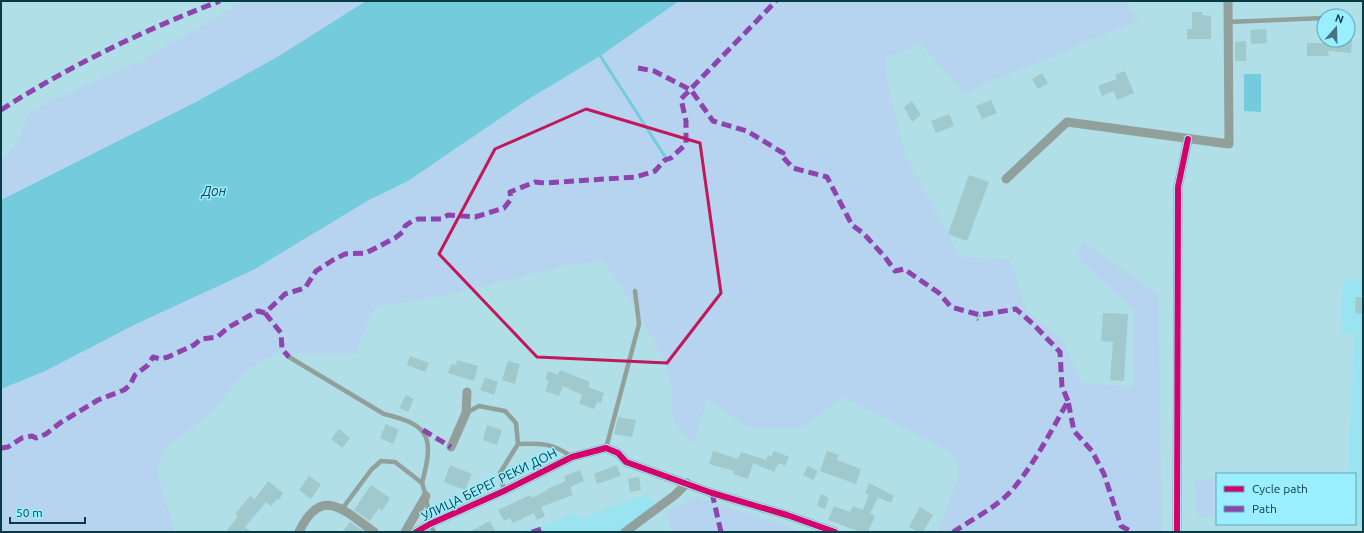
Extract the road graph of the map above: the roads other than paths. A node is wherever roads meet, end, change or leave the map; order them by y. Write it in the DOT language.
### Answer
graph roads {
  1 [pos="1228,1"];
  2 [pos="1316,18"];
  3 [pos="1227,22"];
  4 [pos="1188,138"];
  5 [pos="1006,178"];
  6 [pos="635,291"];
  7 [pos="289,357"];
  8 [pos="467,392"];
  9 [pos="466,413"];
  10 [pos="518,444"];
  11 [pos="451,447"];
  12 [pos="606,448"];
  13 [pos="572,457"];
  14 [pos="422,482"];
  15 [pos="687,482"];
  16 [pos="504,491"];
  17 [pos="426,496"];
  18 [pos="342,509"];
  19 [pos="432,528"];
  20 [pos="299,532"];
  21 [pos="374,532"];
  22 [pos="405,532"];
  23 [pos="416,532"];
  24 [pos="625,532"];
  25 [pos="835,532"];
  26 [pos="1177,532"];
  1 -- 3 [label="street"];
  2 -- 3 [label="lane"];
  3 -- 4 [label="street"];
  4 -- 5 [label="street"];
  4 -- 26 [label="street"];
  6 -- 12 [label="lane"];
  7 -- 14 [label="lane"];
  8 -- 9 [label="street"];
  9 -- 10 [label="lane"];
  9 -- 11 [label="street"];
  10 -- 13 [label="lane"];
  10 -- 16 [label="lane"];
  12 -- 13 [label="street, УЛИЦА БЕРЕГ РЕКИ ДОН"];
  12 -- 15 [label="street"];
  13 -- 16 [label="street, УЛИЦА БЕРЕГ РЕКИ ДОН"];
  14 -- 17 [label="lane"];
  14 -- 18 [label="lane"];
  15 -- 24 [label="street"];
  15 -- 25 [label="street"];
  16 -- 19 [label="street, УЛИЦА БЕРЕГ РЕКИ ДОН"];
  17 -- 19 [label="lane"];
  17 -- 22 [label="street"];
  18 -- 20 [label="street"];
  18 -- 21 [label="street"];
  19 -- 23 [label="street, УЛИЦА БЕРЕГ РЕКИ ДОН"];
}
